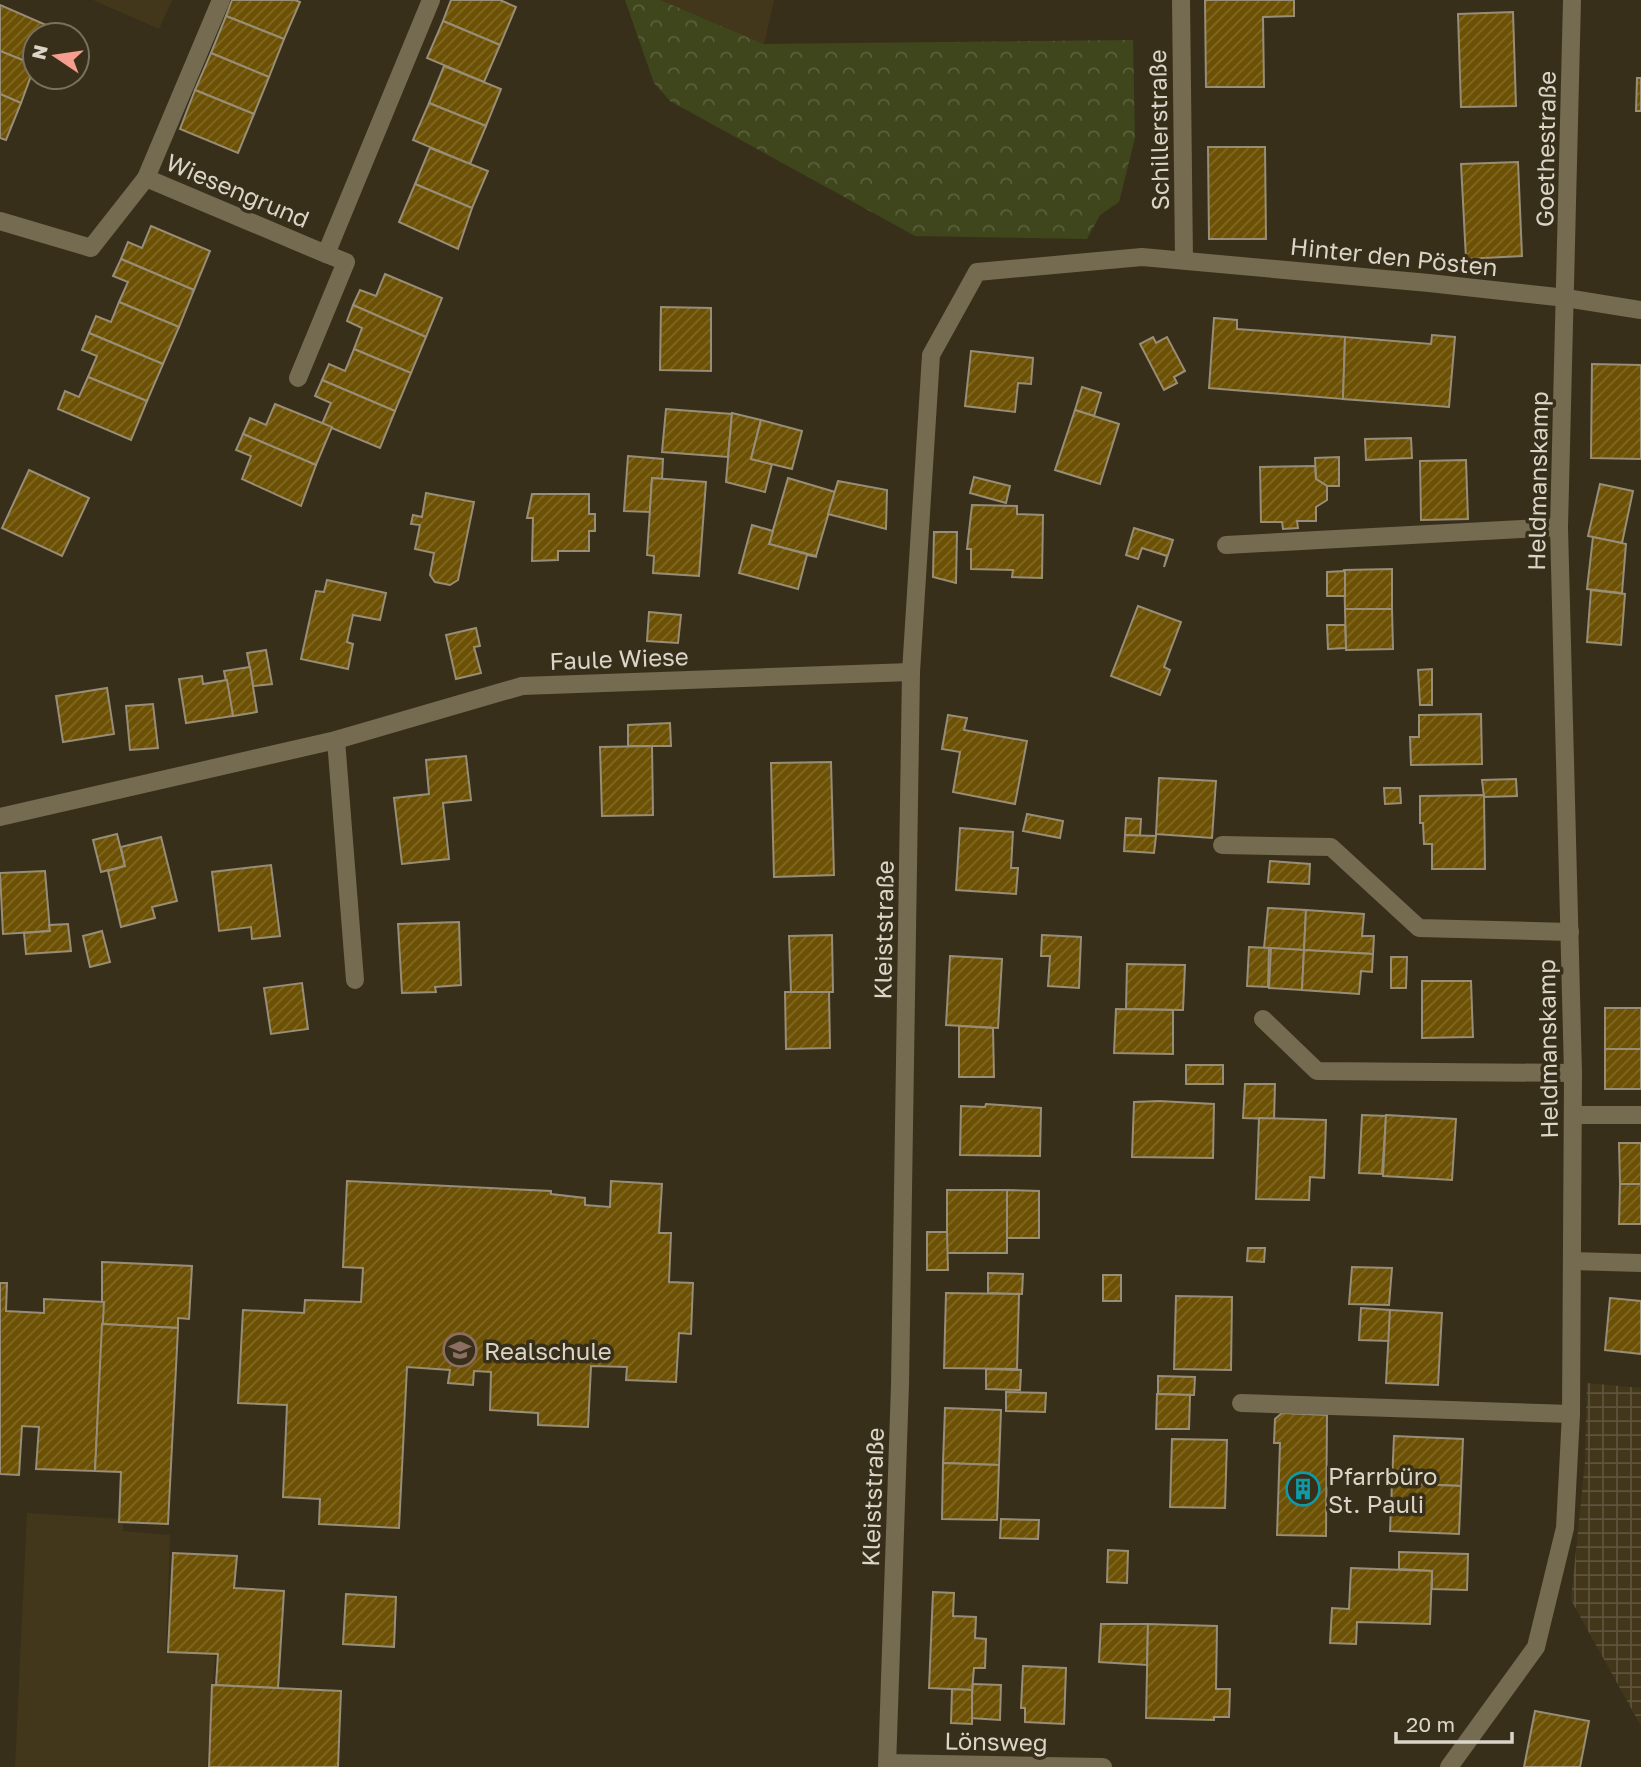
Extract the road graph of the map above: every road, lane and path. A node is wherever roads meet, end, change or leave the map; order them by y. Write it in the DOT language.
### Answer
graph roads {
  1 [pos="221,0"];
  2 [pos="431,0"];
  3 [pos="1181,0"];
  4 [pos="1572,0"];
  5 [pos="146,178"];
  6 [pos="0,221"];
  7 [pos="326,254"];
  8 [pos="1142,257"];
  9 [pos="1184,260"];
  10 [pos="1566,298"];
  11 [pos="1641,310"];
  12 [pos="298,378"];
  13 [pos="1559,527"];
  14 [pos="1226,545"];
  15 [pos="911,673"];
  16 [pos="336,740"];
  17 [pos="0,817"];
  18 [pos="1222,845"];
  19 [pos="1570,932"];
  20 [pos="355,980"];
  21 [pos="1263,1019"];
  22 [pos="1573,1073"];
  23 [pos="1574,1115"];
  24 [pos="1641,1115"];
  25 [pos="1572,1261"];
  26 [pos="1641,1263"];
  27 [pos="1241,1403"];
  28 [pos="1571,1414"];
  29 [pos="888,1765"];
  30 [pos="1103,1767"];
  31 [pos="1449,1767"];
  1 -- 5 [label="street"];
  2 -- 7 [label="street, Wiesengrund"];
  3 -- 9 [label="street, Schillerstraße"];
  4 -- 10 [label="street, Goethestraße"];
  5 -- 6 [label="street, Wiesengrund"];
  5 -- 7 [label="street, Wiesengrund"];
  7 -- 12 [label="street, Wiesengrund"];
  8 -- 9 [label="street, Hinter den Pösten"];
  8 -- 15 [label="street, Kleiststraße"];
  9 -- 10 [label="street, Hinter den Pösten"];
  10 -- 11 [label="street, Hinter den Pösten"];
  10 -- 13 [label="street, Heldmanskamp"];
  13 -- 14 [label="street"];
  13 -- 19 [label="street, Heldmanskamp"];
  15 -- 16 [label="street, Faule Wiese"];
  15 -- 29 [label="street, Kleiststraße"];
  16 -- 17 [label="street, Faule Wiese"];
  16 -- 20 [label="street"];
  18 -- 19 [label="street"];
  19 -- 22 [label="street, Heldmanskamp"];
  21 -- 22 [label="street"];
  22 -- 23 [label="street, Heldmanskamp"];
  23 -- 24 [label="street"];
  23 -- 25 [label="street, Heldmanskamp"];
  25 -- 26 [label="street"];
  25 -- 28 [label="street, Heldmanskamp"];
  27 -- 28 [label="street"];
  28 -- 31 [label="street, Heldmanskamp"];
  29 -- 30 [label="street, Lönsweg"];
}
